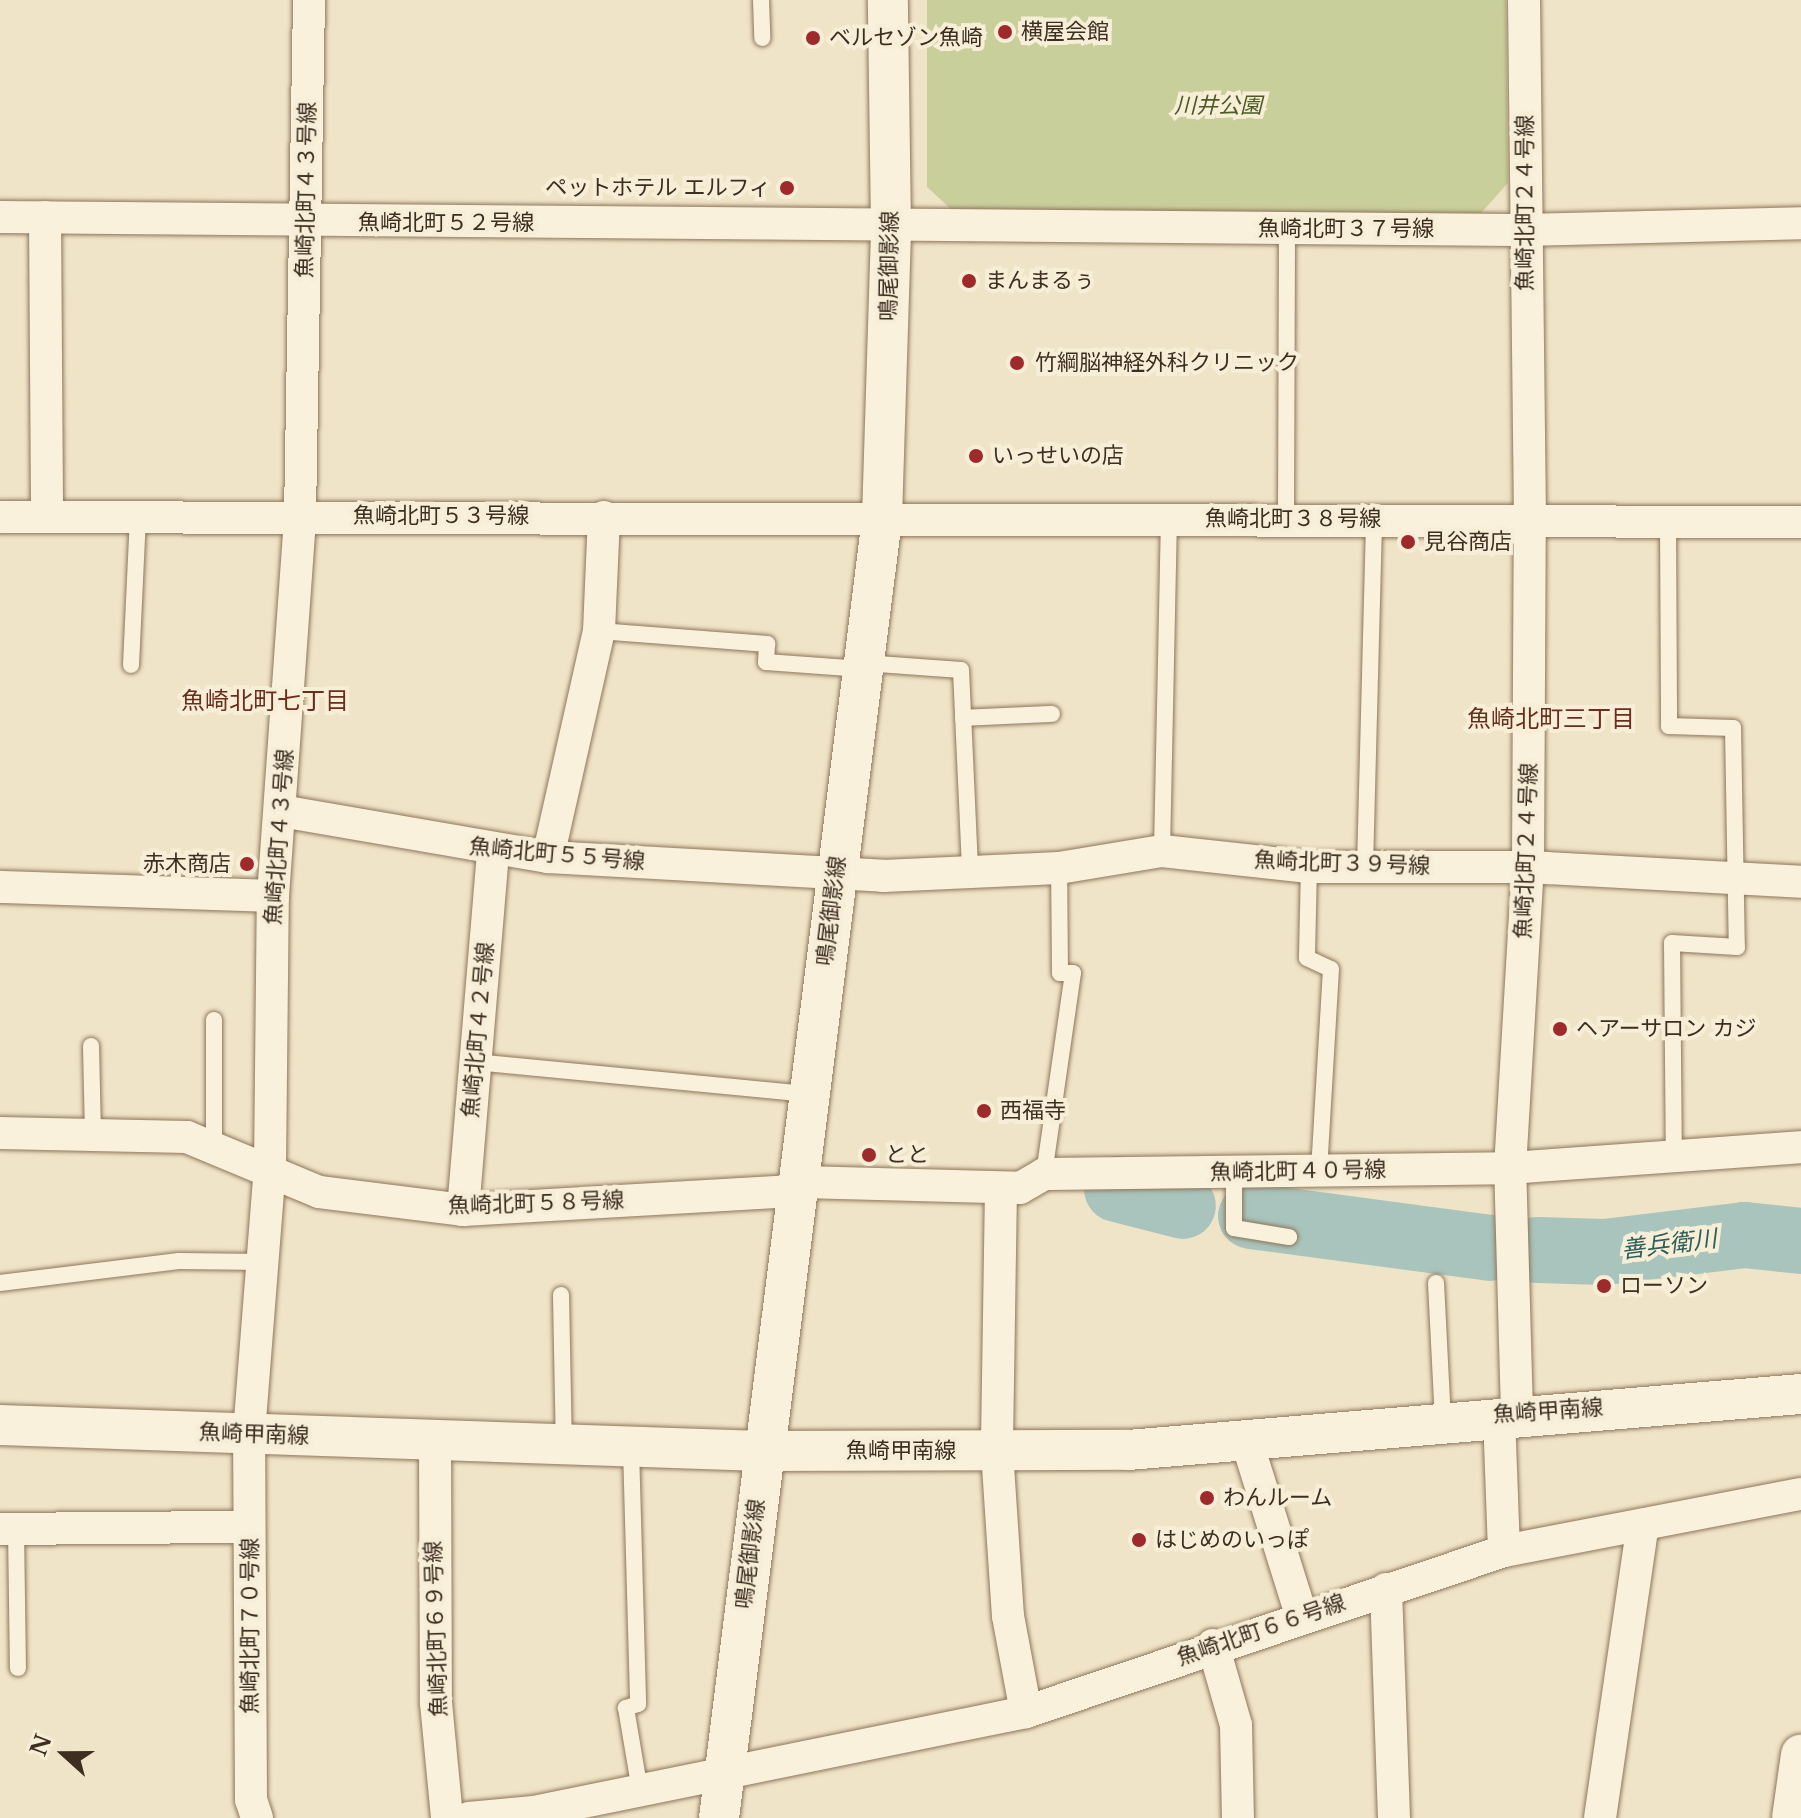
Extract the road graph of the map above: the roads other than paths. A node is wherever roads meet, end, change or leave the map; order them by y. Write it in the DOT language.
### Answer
graph roads {
  1 [pos="309,0"];
  2 [pos="761,0"];
  3 [pos="888,0"];
  4 [pos="1524,0"];
  5 [pos="762,38"];
  6 [pos="0,217"];
  7 [pos="45,217"];
  8 [pos="305,221"];
  9 [pos="1801,223"];
  10 [pos="891,227"];
  11 [pos="1287,228"];
  12 [pos="1524,230"];
  13 [pos="138,516"];
  14 [pos="300,516"];
  15 [pos="0,517"];
  16 [pos="47,517"];
  17 [pos="604,517"];
  18 [pos="882,518"];
  19 [pos="1169,519"];
  20 [pos="1286,519"];
  21 [pos="1374,520"];
  22 [pos="1530,520"];
  23 [pos="1668,521"];
  24 [pos="1801,522"];
  25 [pos="599,631"];
  26 [pos="131,665"];
  27 [pos="862,666"];
  28 [pos="1052,714"];
  29 [pos="963,718"];
  30 [pos="281,811"];
  31 [pos="493,851"];
  32 [pos="1162,851"];
  33 [pos="548,857"];
  34 [pos="1309,867"];
  35 [pos="1365,867"];
  36 [pos="1528,867"];
  37 [pos="1059,868"];
  38 [pos="970,871"];
  39 [pos="836,873"];
  40 [pos="1736,879"];
  41 [pos="1801,882"];
  42 [pos="0,887"];
  43 [pos="273,896"];
  44 [pos="214,1020"];
  45 [pos="91,1046"];
  46 [pos="475,1062"];
  47 [pos="808,1094"];
  48 [pos="0,1133"];
  49 [pos="93,1135"];
  50 [pos="214,1144"];
  51 [pos="1801,1147"];
  52 [pos="1674,1160"];
  53 [pos="270,1168"];
  54 [pos="1510,1168"];
  55 [pos="1319,1170"];
  56 [pos="1234,1171"];
  57 [pos="1044,1174"];
  58 [pos="797,1186"];
  59 [pos="1001,1188"];
  60 [pos="463,1210"];
  61 [pos="1289,1237"];
  62 [pos="263,1262"];
  63 [pos="0,1283"];
  64 [pos="1436,1283"];
  65 [pos="561,1295"];
  66 [pos="1801,1394"];
  67 [pos="1508,1414"];
  68 [pos="1443,1420"];
  69 [pos="0,1425"];
  70 [pos="249,1433"];
  71 [pos="1246,1439"];
  72 [pos="435,1440"];
  73 [pos="564,1445"];
  74 [pos="631,1447"];
  75 [pos="762,1451"];
  76 [pos="997,1451"];
  77 [pos="1801,1494"];
  78 [pos="1643,1525"];
  79 [pos="249,1527"];
  80 [pos="8,1529"];
  81 [pos="1504,1551"];
  82 [pos="1386,1589"];
  83 [pos="1301,1614"];
  84 [pos="1213,1645"];
  85 [pos="18,1668"];
  86 [pos="1026,1712"];
  87 [pos="1801,1755"];
  88 [pos="724,1775"];
  89 [pos="640,1791"];
  90 [pos="257,1818"];
  91 [pos="447,1818"];
  92 [pos="469,1818"];
  93 [pos="719,1818"];
  94 [pos="1238,1818"];
  95 [pos="1394,1818"];
  96 [pos="1600,1818"];
  97 [pos="1792,1818"];
  1 -- 8 [label="street, 魚崎北町４３号線"];
  2 -- 5 [label="lane"];
  3 -- 10 [label="street, 鳴尾御影線"];
  4 -- 12 [label="street, 魚崎北町２４号線"];
  6 -- 7 [label="street, 魚崎北町５２号線"];
  7 -- 8 [label="street, 魚崎北町５２号線"];
  7 -- 16 [label="street"];
  8 -- 10 [label="street, 魚崎北町５２号線"];
  8 -- 14 [label="street, 魚崎北町４３号線"];
  9 -- 12 [label="street, 魚崎北町３７号線"];
  10 -- 11 [label="street, 魚崎北町３７号線"];
  10 -- 18 [label="street, 鳴尾御影線"];
  11 -- 12 [label="street, 魚崎北町３７号線"];
  11 -- 20 [label="lane"];
  12 -- 22 [label="street, 魚崎北町２４号線"];
  13 -- 14 [label="street, 魚崎北町５３号線"];
  13 -- 16 [label="street, 魚崎北町５３号線"];
  13 -- 26 [label="lane"];
  14 -- 17 [label="street, 魚崎北町５３号線"];
  14 -- 30 [label="street, 魚崎北町４３号線"];
  15 -- 16 [label="street, 魚崎北町５３号線"];
  17 -- 18 [label="street, 魚崎北町５３号線"];
  17 -- 25 [label="street"];
  18 -- 19 [label="street, 魚崎北町３８号線"];
  18 -- 27 [label="street, 鳴尾御影線"];
  19 -- 20 [label="street, 魚崎北町３８号線"];
  19 -- 32 [label="lane"];
  20 -- 21 [label="street, 魚崎北町３８号線"];
  21 -- 22 [label="street, 魚崎北町３８号線"];
  21 -- 35 [label="lane"];
  22 -- 23 [label="street, 魚崎北町３８号線"];
  22 -- 36 [label="street, 魚崎北町２４号線"];
  23 -- 24 [label="street, 魚崎北町３８号線"];
  23 -- 40 [label="lane"];
  25 -- 27 [label="lane"];
  25 -- 33 [label="street"];
  27 -- 29 [label="lane"];
  27 -- 39 [label="street, 鳴尾御影線"];
  28 -- 29 [label="lane"];
  29 -- 38 [label="lane"];
  30 -- 31 [label="street, 魚崎北町５５号線"];
  30 -- 43 [label="street, 魚崎北町４３号線"];
  31 -- 33 [label="street, 魚崎北町５５号線"];
  31 -- 46 [label="street, 魚崎北町４２号線"];
  32 -- 34 [label="street, 魚崎北町３９号線"];
  32 -- 37 [label="street, 魚崎北町３９号線"];
  33 -- 39 [label="street, 魚崎北町５５号線"];
  34 -- 35 [label="street, 魚崎北町３９号線"];
  34 -- 55 [label="lane"];
  35 -- 36 [label="street, 魚崎北町３９号線"];
  36 -- 40 [label="street, 魚崎北町３９号線"];
  36 -- 54 [label="street, 魚崎北町２４号線"];
  37 -- 38 [label="street, 魚崎北町３９号線"];
  37 -- 57 [label="lane"];
  38 -- 39 [label="street, 魚崎北町３９号線"];
  39 -- 47 [label="street, 鳴尾御影線"];
  40 -- 41 [label="street, 魚崎北町３９号線"];
  40 -- 52 [label="lane"];
  42 -- 43 [label="street"];
  43 -- 53 [label="street, 魚崎北町４３号線"];
  44 -- 50 [label="lane"];
  45 -- 49 [label="lane"];
  46 -- 47 [label="lane"];
  46 -- 60 [label="street, 魚崎北町４２号線"];
  47 -- 58 [label="street, 鳴尾御影線"];
  48 -- 49 [label="street, 魚崎北町５８号線"];
  49 -- 50 [label="street, 魚崎北町５８号線"];
  50 -- 53 [label="street, 魚崎北町５８号線"];
  51 -- 52 [label="street, 魚崎北町４０号線"];
  52 -- 54 [label="street, 魚崎北町４０号線"];
  53 -- 60 [label="street, 魚崎北町５８号線"];
  53 -- 62 [label="street, 魚崎北町４３号線"];
  54 -- 55 [label="street, 魚崎北町４０号線"];
  54 -- 67 [label="street, 魚崎北町２４号線"];
  55 -- 56 [label="street, 魚崎北町４０号線"];
  56 -- 57 [label="street, 魚崎北町４０号線"];
  56 -- 61 [label="lane"];
  57 -- 59 [label="street, 魚崎北町４０号線"];
  58 -- 59 [label="street, 魚崎北町４０号線"];
  58 -- 60 [label="street, 魚崎北町５８号線"];
  58 -- 75 [label="street, 鳴尾御影線"];
  59 -- 76 [label="street"];
  62 -- 63 [label="lane"];
  62 -- 70 [label="street, 魚崎北町４３号線"];
  64 -- 68 [label="lane"];
  65 -- 73 [label="lane"];
  66 -- 67 [label="street, 魚崎甲南線"];
  67 -- 68 [label="street, 魚崎甲南線"];
  67 -- 81 [label="street, 魚崎北町２４号線"];
  68 -- 71 [label="street, 魚崎甲南線"];
  69 -- 70 [label="street, 魚崎甲南線"];
  70 -- 72 [label="street, 魚崎甲南線"];
  70 -- 79 [label="street, 魚崎北町７０号線"];
  71 -- 76 [label="street, 魚崎甲南線"];
  71 -- 83 [label="street"];
  72 -- 73 [label="street, 魚崎甲南線"];
  72 -- 91 [label="street, 魚崎北町６９号線"];
  73 -- 74 [label="street, 魚崎甲南線"];
  74 -- 75 [label="street, 魚崎甲南線"];
  74 -- 89 [label="lane"];
  75 -- 76 [label="street, 魚崎甲南線"];
  75 -- 88 [label="street, 鳴尾御影線"];
  76 -- 86 [label="street"];
  77 -- 78 [label="street, 魚崎北町６６号線"];
  78 -- 81 [label="street, 魚崎北町６６号線"];
  78 -- 96 [label="street"];
  79 -- 80 [label="street"];
  79 -- 90 [label="street, 魚崎北町７０号線"];
  80 -- 85 [label="lane"];
  81 -- 82 [label="street, 魚崎北町６６号線"];
  82 -- 83 [label="street, 魚崎北町６６号線"];
  82 -- 95 [label="street"];
  83 -- 84 [label="street, 魚崎北町６６号線"];
  84 -- 86 [label="street, 魚崎北町６６号線"];
  84 -- 94 [label="street"];
  86 -- 88 [label="street, 魚崎北町６６号線"];
  87 -- 97 [label="street"];
  88 -- 89 [label="street, 魚崎北町６６号線"];
  88 -- 93 [label="street, 鳴尾御影線"];
  89 -- 92 [label="street, 魚崎北町６６号線"];
}
